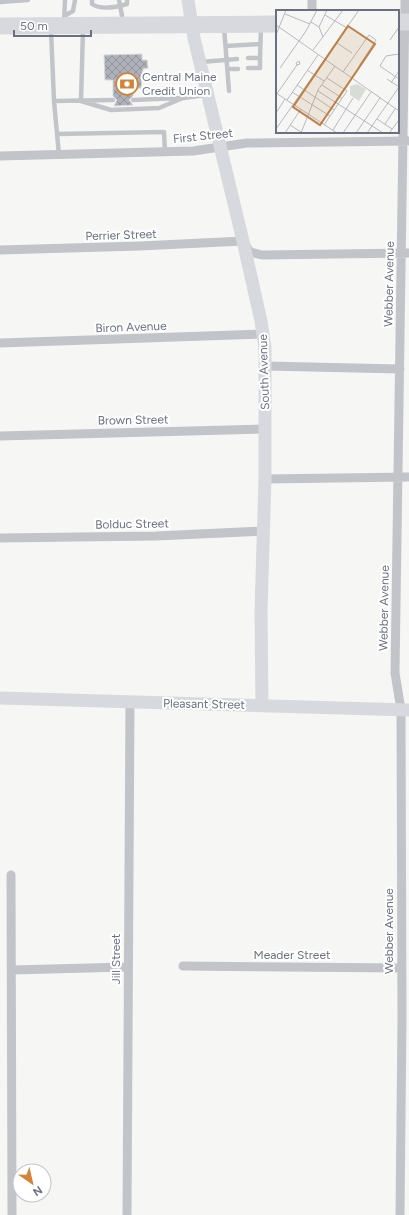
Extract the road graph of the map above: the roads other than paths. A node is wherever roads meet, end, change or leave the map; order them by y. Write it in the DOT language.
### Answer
graph roads {
  1 [pos="28,0"];
  2 [pos="65,0"];
  3 [pos="75,0"];
  4 [pos="92,0"];
  5 [pos="119,0"];
  6 [pos="127,0"];
  7 [pos="188,0"];
  8 [pos="405,0"];
  9 [pos="0,2"];
  10 [pos="120,6"];
  11 [pos="60,22"];
  12 [pos="404,22"];
  13 [pos="269,24"];
  14 [pos="83,25"];
  15 [pos="124,25"];
  16 [pos="193,25"];
  17 [pos="224,25"];
  18 [pos="0,26"];
  19 [pos="260,44"];
  20 [pos="226,46"];
  21 [pos="248,58"];
  22 [pos="260,58"];
  23 [pos="237,59"];
  24 [pos="227,60"];
  25 [pos="200,62"];
  26 [pos="248,68"];
  27 [pos="228,69"];
  28 [pos="238,69"];
  29 [pos="229,91"];
  30 [pos="208,94"];
  31 [pos="183,98"];
  32 [pos="114,100"];
  33 [pos="133,100"];
  34 [pos="54,101"];
  35 [pos="82,101"];
  36 [pos="57,134"];
  37 [pos="406,141"];
  38 [pos="221,147"];
  39 [pos="165,152"];
  40 [pos="59,155"];
  41 [pos="0,156"];
  42 [pos="243,241"];
  43 [pos="0,250"];
  44 [pos="405,253"];
  45 [pos="263,334"];
  46 [pos="0,343"];
  47 [pos="266,366"];
  48 [pos="400,369"];
  49 [pos="266,429"];
  50 [pos="0,436"];
  51 [pos="398,477"];
  52 [pos="409,477"];
  53 [pos="265,479"];
  54 [pos="264,531"];
  55 [pos="0,538"];
  56 [pos="0,698"];
  57 [pos="130,702"];
  58 [pos="262,705"];
  59 [pos="405,710"];
  60 [pos="11,874"];
  61 [pos="183,966"];
  62 [pos="127,967"];
  63 [pos="401,968"];
  64 [pos="12,970"];
  65 [pos="405,1184"];
  66 [pos="12,1215"];
  67 [pos="127,1215"];
  68 [pos="400,1215"];
  1 -- 9 [label="lane"];
  2 -- 11 [label="lane"];
  3 -- 11 [label="lane"];
  4 -- 10 [label="lane"];
  5 -- 10 [label="lane"];
  6 -- 10 [label="lane"];
  7 -- 16 [label="street, South Avenue"];
  8 -- 12 [label="street, Webber Avenue"];
  10 -- 15 [label="lane"];
  11 -- 14 [label="highway"];
  11 -- 18 [label="highway"];
  11 -- 34 [label="lane"];
  12 -- 37 [label="street, Webber Avenue"];
  13 -- 17 [label="highway"];
  13 -- 19 [label="lane"];
  14 -- 15 [label="highway"];
  14 -- 35 [label="lane"];
  15 -- 16 [label="highway"];
  16 -- 17 [label="highway"];
  16 -- 25 [label="street, South Avenue"];
  17 -- 20 [label="lane"];
  19 -- 20 [label="lane"];
  19 -- 22 [label="lane"];
  20 -- 24 [label="lane"];
  21 -- 22 [label="lane"];
  22 -- 26 [label="lane"];
  23 -- 24 [label="lane"];
  24 -- 25 [label="lane"];
  24 -- 27 [label="lane"];
  25 -- 30 [label="street, South Avenue"];
  27 -- 28 [label="lane"];
  27 -- 29 [label="lane"];
  30 -- 31 [label="lane"];
  30 -- 38 [label="street, South Avenue"];
  31 -- 33 [label="lane"];
  31 -- 35 [label="lane"];
  32 -- 35 [label="lane"];
  34 -- 35 [label="lane"];
  34 -- 36 [label="lane"];
  36 -- 39 [label="lane"];
  36 -- 40 [label="lane"];
  37 -- 38 [label="street, First Street"];
  37 -- 44 [label="street, Webber Avenue"];
  38 -- 39 [label="street, First Street"];
  38 -- 42 [label="street, South Avenue"];
  39 -- 40 [label="street, First Street"];
  40 -- 41 [label="street, First Street"];
  42 -- 43 [label="street, Perrier Street"];
  42 -- 44 [label="street"];
  42 -- 45 [label="street, South Avenue"];
  44 -- 48 [label="street, Webber Avenue"];
  45 -- 46 [label="street, Biron Avenue"];
  45 -- 47 [label="street, South Avenue"];
  47 -- 48 [label="street"];
  47 -- 49 [label="street, South Avenue"];
  48 -- 51 [label="street, Webber Avenue"];
  49 -- 50 [label="street, Brown Street"];
  49 -- 53 [label="street, South Avenue"];
  51 -- 52 [label="street"];
  51 -- 53 [label="street"];
  51 -- 59 [label="street, Webber Avenue"];
  53 -- 54 [label="street, South Avenue"];
  54 -- 55 [label="street, Bolduc Street"];
  54 -- 58 [label="street, South Avenue"];
  56 -- 57 [label="street, Pleasant Street"];
  57 -- 58 [label="street, Pleasant Street"];
  57 -- 62 [label="street, Jill Street"];
  58 -- 59 [label="street, Pleasant Street"];
  59 -- 63 [label="street, Webber Avenue"];
  60 -- 64 [label="street"];
  61 -- 63 [label="street, Meader Street"];
  62 -- 64 [label="street"];
  62 -- 67 [label="street, Jill Street"];
  63 -- 65 [label="street, Webber Avenue"];
  64 -- 66 [label="street"];
  65 -- 68 [label="street, Webber Avenue"];
}
